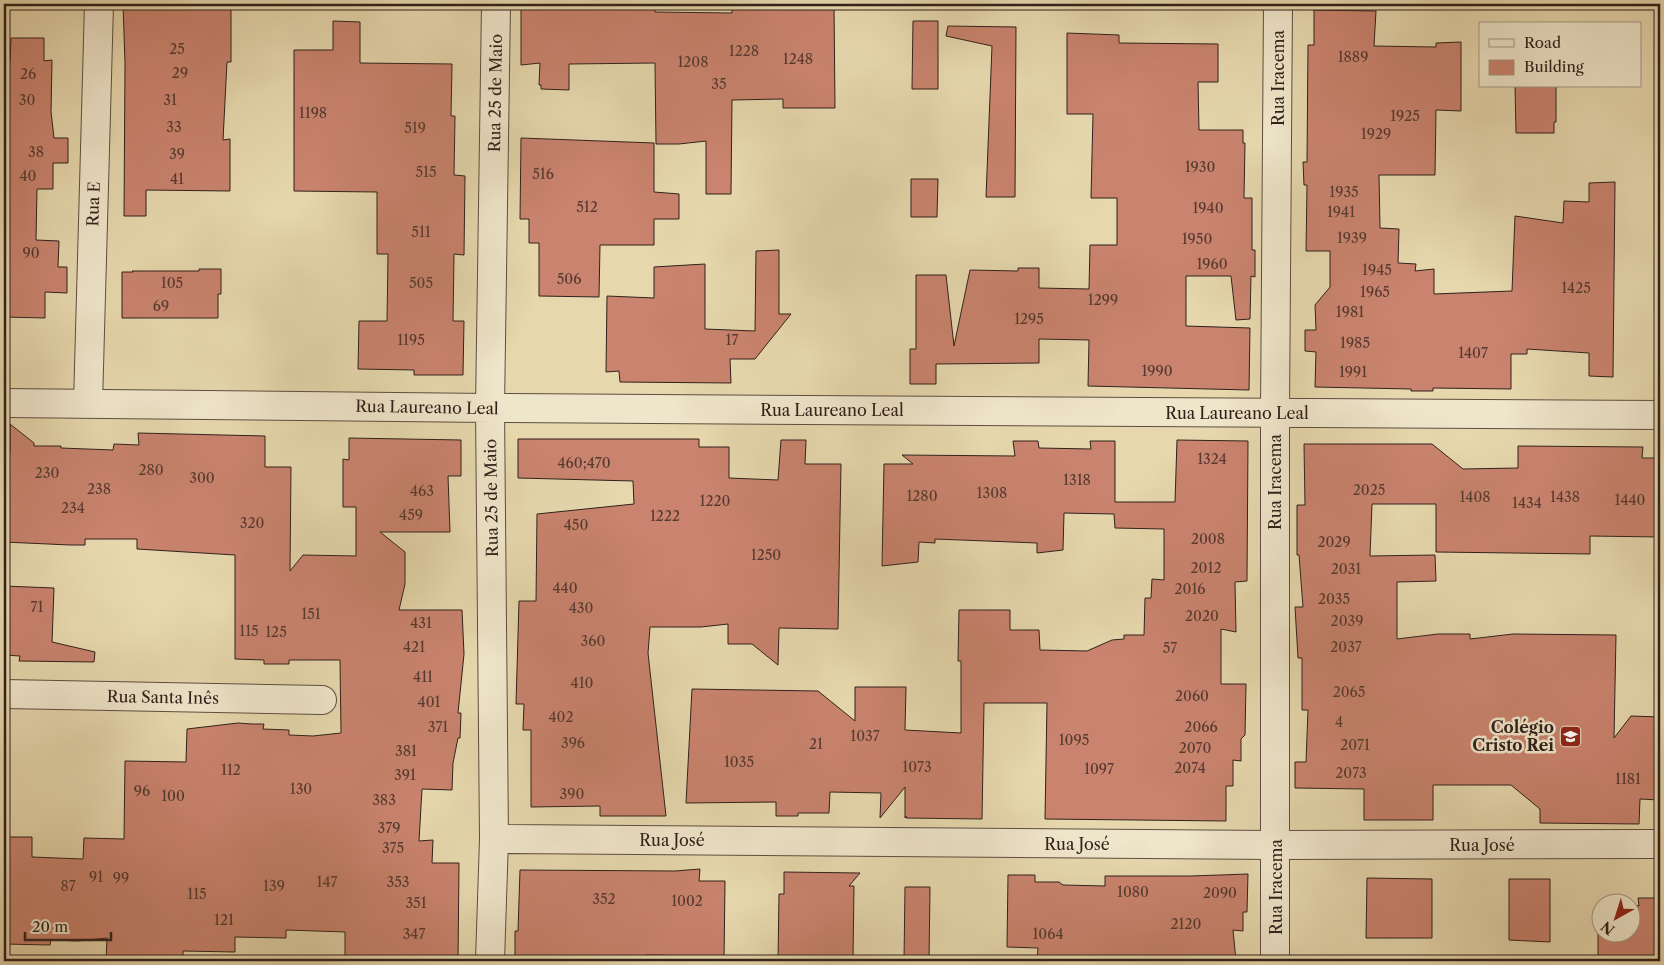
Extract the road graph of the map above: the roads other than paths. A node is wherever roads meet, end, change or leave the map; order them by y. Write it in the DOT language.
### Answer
graph roads {
  1 [pos="99,4"];
  2 [pos="496,4"];
  3 [pos="1278,4"];
  4 [pos="4,403"];
  5 [pos="88,404"];
  6 [pos="490,408"];
  7 [pos="1275,413"];
  8 [pos="1660,415"];
  9 [pos="4,694"];
  10 [pos="322,700"];
  11 [pos="494,839"];
  12 [pos="1660,844"];
  13 [pos="1276,845"];
  14 [pos="490,961"];
  15 [pos="1275,961"];
  1 -- 5 [label="street, Rua E"];
  2 -- 6 [label="street, Rua 25 de Maio"];
  3 -- 7 [label="street, Rua Iracema"];
  4 -- 5 [label="street, Rua Laureano Leal"];
  5 -- 6 [label="street, Rua Laureano Leal"];
  6 -- 7 [label="street, Rua Laureano Leal"];
  6 -- 11 [label="street, Rua 25 de Maio"];
  7 -- 8 [label="street, Rua Laureano Leal"];
  7 -- 13 [label="street, Rua Iracema"];
  9 -- 10 [label="street, Rua Santa Inês"];
  11 -- 13 [label="street, Rua José"];
  11 -- 14 [label="street, Rua 25 de Maio"];
  12 -- 13 [label="street, Rua José"];
  13 -- 15 [label="street, Rua Iracema"];
}
